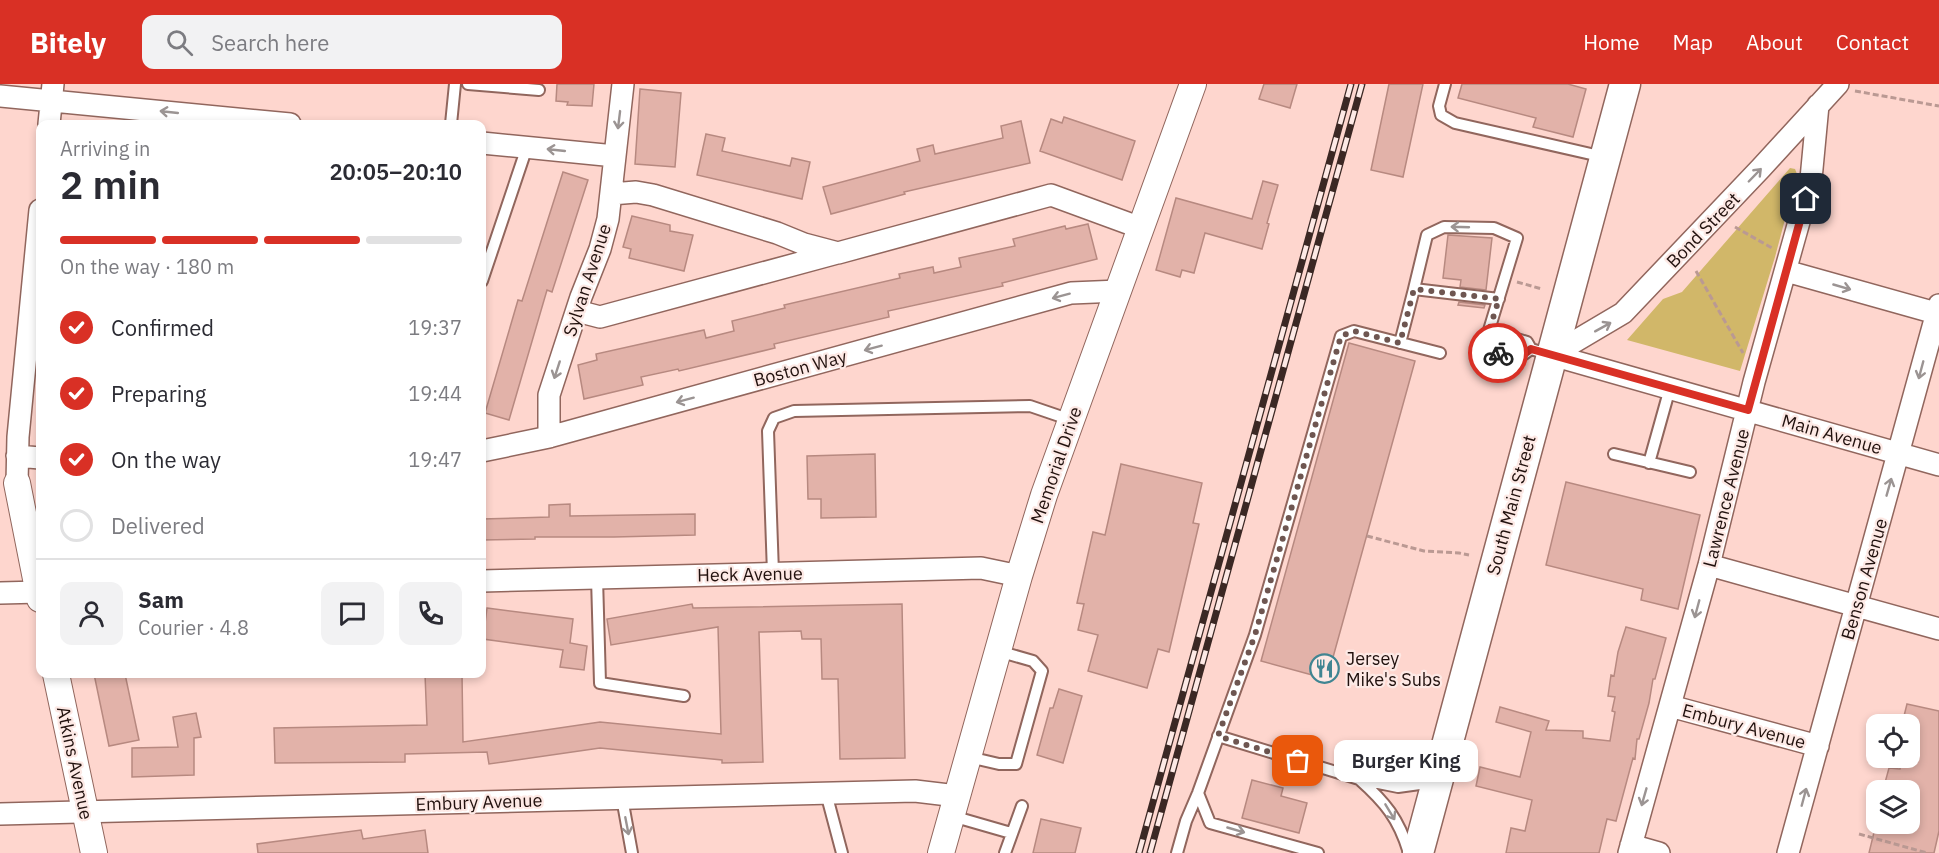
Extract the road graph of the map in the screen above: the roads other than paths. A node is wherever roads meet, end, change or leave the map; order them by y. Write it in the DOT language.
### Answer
graph roads {
  1 [pos="455,84"];
  2 [pos="468,84"];
  3 [pos="623,84"];
  4 [pos="1192,84"];
  5 [pos="1445,84"];
  6 [pos="1625,84"];
  7 [pos="1846,87"];
  8 [pos="539,90"];
  9 [pos="52,92"];
  10 [pos="0,96"];
  11 [pos="1818,105"];
  12 [pos="49,120"];
  13 [pos="260,120"];
  14 [pos="451,120"];
  15 [pos="486,143"];
  16 [pos="527,147"];
  17 [pos="615,156"];
  18 [pos="1606,157"];
  19 [pos="611,194"];
  20 [pos="1141,228"];
  21 [pos="36,253"];
  22 [pos="838,253"];
  23 [pos="1788,264"];
  24 [pos="486,269"];
  25 [pos="1414,289"];
  26 [pos="1119,291"];
  27 [pos="1499,299"];
  28 [pos="577,311"];
  29 [pos="1938,311"];
  30 [pos="1486,340"];
  31 [pos="1400,343"];
  32 [pos="1536,349"];
  33 [pos="1440,353"];
  34 [pos="1670,388"];
  35 [pos="1748,410"];
  36 [pos="1071,420"];
  37 [pos="549,437"];
  38 [pos="486,450"];
  39 [pos="1899,453"];
  40 [pos="1614,454"];
  41 [pos="17,456"];
  42 [pos="36,458"];
  43 [pos="1649,463"];
  44 [pos="1939,465"];
  45 [pos="1690,472"];
  46 [pos="17,483"];
  47 [pos="1709,565"];
  48 [pos="773,573"];
  49 [pos="36,576"];
  50 [pos="1018,576"];
  51 [pos="597,578"];
  52 [pos="486,581"];
  53 [pos="0,593"];
  54 [pos="36,595"];
  55 [pos="1856,605"];
  56 [pos="1939,629"];
  57 [pos="998,651"];
  58 [pos="57,678"];
  59 [pos="684,696"];
  60 [pos="1670,706"];
  61 [pos="1218,736"];
  62 [pos="1818,746"];
  63 [pos="968,757"];
  64 [pos="1359,779"];
  65 [pos="1437,782"];
  66 [pos="826,793"];
  67 [pos="1198,793"];
  68 [pos="622,798"];
  69 [pos="954,806"];
  70 [pos="1022,806"];
  71 [pos="85,813"];
  72 [pos="0,814"];
  73 [pos="1011,833"];
  74 [pos="1630,849"];
  75 [pos="94,853"];
  76 [pos="632,853"];
  77 [pos="842,853"];
  78 [pos="941,853"];
  79 [pos="1005,853"];
  80 [pos="1177,853"];
  81 [pos="1318,853"];
  82 [pos="1409,853"];
  83 [pos="1418,853"];
  84 [pos="1659,853"];
  85 [pos="1788,853"];
  1 -- 14 [label="lane"];
  2 -- 8 [label="lane"];
  3 -- 17 [label="street, Sylvan Avenue, one-way"];
  4 -- 20 [label="street, Memorial Drive"];
  5 -- 18 [label="lane"];
  6 -- 18 [label="main road, South Main Street"];
  7 -- 11 [label="street, Bond Street"];
  9 -- 10 [label="street"];
  9 -- 12 [label="street"];
  13 -- 9 [label="street, one-way"];
  11 -- 23 [label="street, Lawrence Avenue"];
  32 -- 11 [label="street, Bond Street, one-way"];
  15 -- 16 [label="street"];
  17 -- 16 [label="street, one-way"];
  16 -- 24 [label="lane"];
  17 -- 19 [label="street, Sylvan Avenue"];
  18 -- 32 [label="main road, South Main Street"];
  19 -- 22 [label="street"];
  19 -- 28 [label="street, Sylvan Avenue"];
  20 -- 22 [label="street"];
  20 -- 26 [label="street, Memorial Drive"];
  21 -- 41 [label="street"];
  22 -- 28 [label="street"];
  23 -- 29 [label="street, one-way"];
  23 -- 35 [label="street, Lawrence Avenue"];
  25 -- 27 [label="lane"];
  27 -- 25 [label="lane, one-way"];
  25 -- 31 [label="lane"];
  26 -- 36 [label="street, Memorial Drive"];
  26 -- 37 [label="street, Boston Way, one-way"];
  27 -- 30 [label="lane"];
  28 -- 37 [label="street, Sylvan Avenue, one-way"];
  29 -- 39 [label="street, Benson Avenue, one-way"];
  30 -- 32 [label="lane"];
  30 -- 32 [label="lane"];
  31 -- 33 [label="lane"];
  31 -- 61 [label="lane"];
  32 -- 34 [label="street, Main Avenue"];
  32 -- 65 [label="main road, South Main Street"];
  34 -- 35 [label="street, Main Avenue"];
  34 -- 43 [label="lane"];
  35 -- 39 [label="street, Main Avenue"];
  35 -- 47 [label="street, Lawrence Avenue"];
  36 -- 48 [label="lane"];
  36 -- 50 [label="street, Memorial Drive"];
  37 -- 38 [label="street, Boston Way"];
  39 -- 44 [label="street, Main Avenue"];
  55 -- 39 [label="street, Benson Avenue, one-way"];
  40 -- 43 [label="lane"];
  41 -- 42 [label="street"];
  41 -- 46 [label="street"];
  43 -- 45 [label="lane"];
  46 -- 49 [label="street"];
  47 -- 55 [label="street"];
  47 -- 60 [label="street, Lawrence Avenue, one-way"];
  48 -- 50 [label="street, Heck Avenue"];
  48 -- 51 [label="street, Heck Avenue"];
  50 -- 57 [label="street, Memorial Drive"];
  51 -- 52 [label="street, Heck Avenue"];
  51 -- 59 [label="lane"];
  53 -- 54 [label="street"];
  55 -- 56 [label="street"];
  55 -- 62 [label="street, Benson Avenue"];
  57 -- 63 [label="street, Memorial Drive"];
  57 -- 63 [label="lane"];
  58 -- 71 [label="street, Atkins Avenue"];
  60 -- 62 [label="street, Embury Avenue"];
  60 -- 74 [label="street, Lawrence Avenue, one-way"];
  61 -- 64 [label="lane"];
  61 -- 67 [label="lane"];
  85 -- 62 [label="street, Benson Avenue, one-way"];
  63 -- 69 [label="street, Memorial Drive"];
  64 -- 65 [label="lane"];
  64 -- 82 [label="lane, one-way"];
  65 -- 83 [label="main road, South Main Street"];
  66 -- 68 [label="street, Embury Avenue"];
  66 -- 69 [label="street, Embury Avenue"];
  66 -- 77 [label="lane"];
  67 -- 80 [label="lane"];
  67 -- 81 [label="lane, one-way"];
  68 -- 71 [label="street, Embury Avenue"];
  68 -- 76 [label="lane, one-way"];
  69 -- 73 [label="lane"];
  69 -- 78 [label="street, Memorial Drive"];
  70 -- 73 [label="lane"];
  71 -- 72 [label="street, Embury Avenue"];
  71 -- 75 [label="street, Atkins Avenue"];
  73 -- 79 [label="lane"];
  74 -- 84 [label="street"];
}
